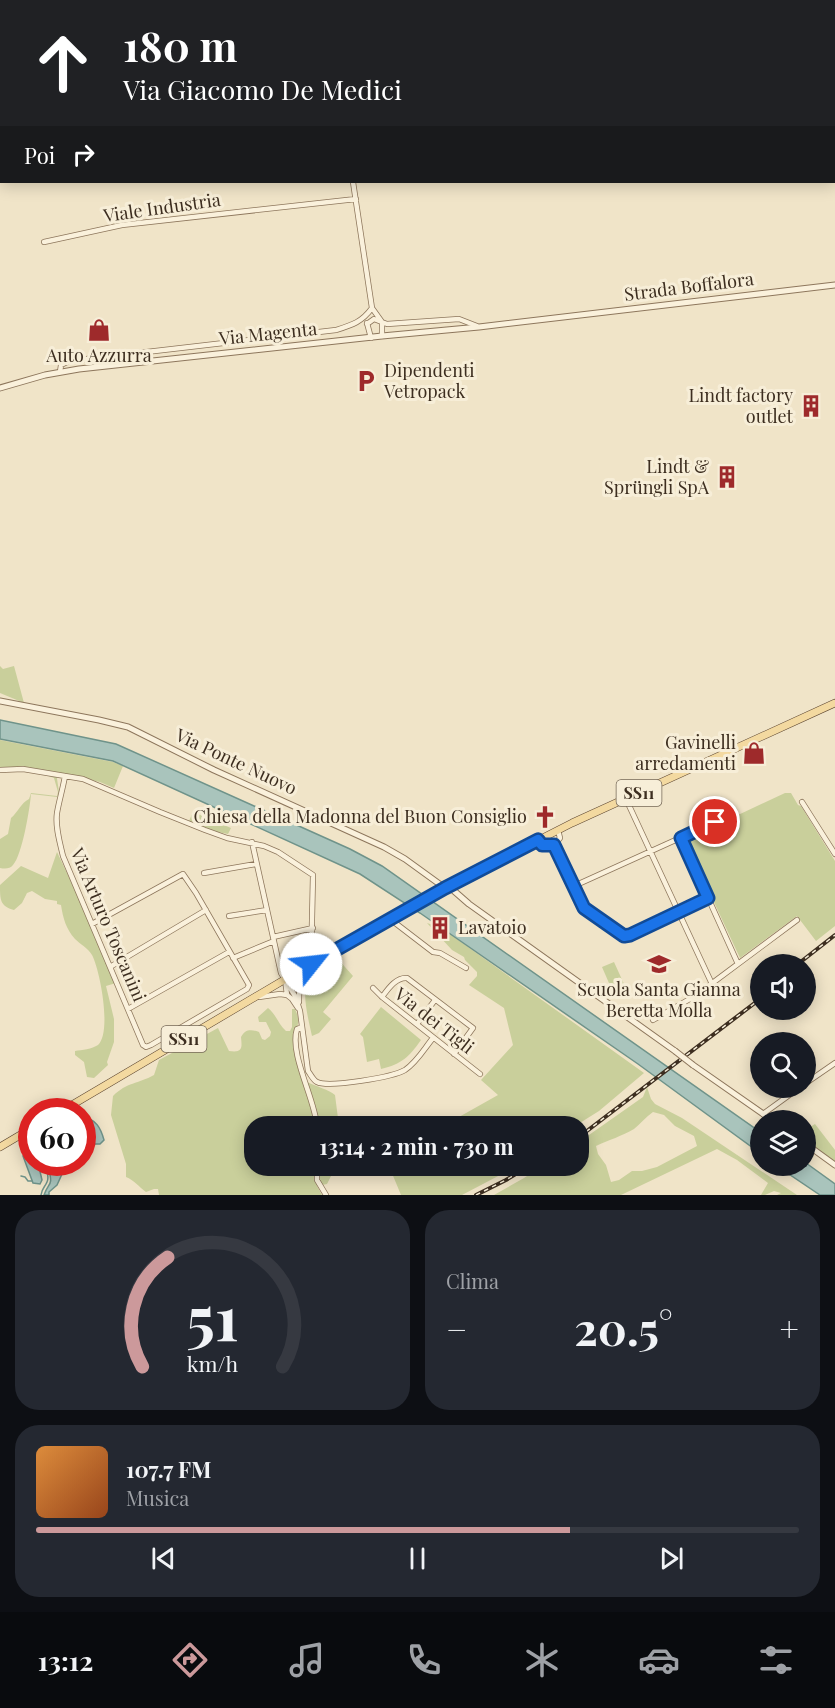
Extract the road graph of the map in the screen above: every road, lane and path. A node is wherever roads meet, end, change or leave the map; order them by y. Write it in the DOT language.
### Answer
graph roads {
  1 [pos="353,183"];
  2 [pos="356,199"];
  3 [pos="44,242"];
  4 [pos="835,285"];
  5 [pos="372,308"];
  6 [pos="365,317"];
  7 [pos="546,319"];
  8 [pos="382,322"];
  9 [pos="367,324"];
  10 [pos="479,327"];
  11 [pos="382,336"];
  12 [pos="371,338"];
  13 [pos="60,372"];
  14 [pos="0,388"];
  15 [pos="0,701"];
  16 [pos="835,703"];
  17 [pos="0,770"];
  18 [pos="65,776"];
  19 [pos="626,798"];
  20 [pos="802,802"];
  21 [pos="733,814"];
  22 [pos="558,830"];
  23 [pos="681,838"];
  24 [pos="538,840"];
  25 [pos="252,842"];
  26 [pos="554,845"];
  27 [pos="651,851"];
  28 [pos="835,854"];
  29 [pos="256,864"];
  30 [pos="204,873"];
  31 [pos="574,886"];
  32 [pos="441,890"];
  33 [pos="708,898"];
  34 [pos="206,910"];
  35 [pos="267,910"];
  36 [pos="679,913"];
  37 [pos="229,915"];
  38 [pos="390,919"];
  39 [pos="797,920"];
  40 [pos="92,924"];
  41 [pos="313,928"];
  42 [pos="274,939"];
  43 [pos="230,952"];
  44 [pos="233,958"];
  45 [pos="311,964"];
  46 [pos="738,964"];
  47 [pos="110,967"];
  48 [pos="466,968"];
  49 [pos="285,979"];
  50 [pos="712,984"];
  51 [pos="373,987"];
  52 [pos="287,995"];
  53 [pos="382,997"];
  54 [pos="435,999"];
  55 [pos="248,1001"];
  56 [pos="128,1009"];
  57 [pos="300,1011"];
  58 [pos="195,1019"];
  59 [pos="653,1020"];
  60 [pos="417,1024"];
  61 [pos="302,1027"];
  62 [pos="201,1029"];
  63 [pos="433,1038"];
  64 [pos="454,1054"];
  65 [pos="835,1063"];
  66 [pos="480,1074"];
  67 [pos="816,1076"];
  68 [pos="84,1098"];
  69 [pos="785,1098"];
  70 [pos="757,1110"];
  71 [pos="769,1110"];
  72 [pos="315,1116"];
  73 [pos="18,1136"];
  74 [pos="0,1147"];
  75 [pos="816,1151"];
  76 [pos="835,1165"];
  77 [pos="317,1176"];
  78 [pos="326,1195"];
  1 -- 2 [label="street"];
  2 -- 3 [label="street, Viale Industria"];
  2 -- 5 [label="street"];
  4 -- 7 [label="street, Strada Boffalora"];
  5 -- 6 [label="street"];
  5 -- 8 [label="street"];
  6 -- 9 [label="street"];
  6 -- 13 [label="street, Via Magenta"];
  7 -- 10 [label="street, Via Magenta"];
  8 -- 9 [label="street, Via Magenta"];
  8 -- 10 [label="street, Via Magenta"];
  8 -- 11 [label="street"];
  9 -- 12 [label="street"];
  10 -- 11 [label="street, Via Magenta"];
  11 -- 12 [label="street, Via Magenta"];
  12 -- 13 [label="street, Via Magenta"];
  13 -- 14 [label="street, Via Magenta"];
  15 -- 32 [label="street, Via Ponte Nuovo"];
  16 -- 19 [label="main road, SS11"];
  17 -- 18 [label="street"];
  18 -- 25 [label="street"];
  18 -- 40 [label="street, Via Arturo Toscanini"];
  19 -- 22 [label="main road, SS11"];
  19 -- 27 [label="street"];
  20 -- 28 [label="street"];
  21 -- 23 [label="street"];
  22 -- 24 [label="main road, SS11"];
  22 -- 26 [label="street"];
  23 -- 27 [label="street"];
  23 -- 33 [label="street"];
  24 -- 26 [label="street"];
  24 -- 32 [label="main road, SS11"];
  25 -- 29 [label="street"];
  25 -- 41 [label="street"];
  26 -- 31 [label="street"];
  27 -- 31 [label="street"];
  27 -- 36 [label="street"];
  29 -- 30 [label="street"];
  29 -- 35 [label="street"];
  31 -- 36 [label="street"];
  32 -- 38 [label="main road, SS11"];
  32 -- 70 [label="street, Via Ponte Nuovo, bridge"];
  33 -- 36 [label="street"];
  33 -- 46 [label="street"];
  34 -- 40 [label="street"];
  34 -- 43 [label="street"];
  34 -- 47 [label="street"];
  35 -- 37 [label="street"];
  35 -- 42 [label="street"];
  36 -- 50 [label="street"];
  38 -- 45 [label="main road, SS11"];
  38 -- 48 [label="street"];
  39 -- 46 [label="street"];
  40 -- 47 [label="street, Via Arturo Toscanini"];
  41 -- 42 [label="street"];
  41 -- 45 [label="street"];
  42 -- 44 [label="street"];
  42 -- 49 [label="street"];
  43 -- 44 [label="street"];
  43 -- 56 [label="street"];
  44 -- 58 [label="street"];
  45 -- 49 [label="main road, SS11"];
  45 -- 57 [label="street"];
  46 -- 50 [label="street"];
  47 -- 56 [label="street, Via Arturo Toscanini"];
  49 -- 52 [label="street"];
  49 -- 55 [label="main road, SS11"];
  49 -- 57 [label="street"];
  50 -- 59 [label="street"];
  51 -- 53 [label="street, Via dei Tigli"];
  52 -- 55 [label="street"];
  52 -- 57 [label="street"];
  53 -- 54 [label="street"];
  53 -- 60 [label="street, Via dei Tigli"];
  54 -- 60 [label="street"];
  54 -- 64 [label="street"];
  55 -- 62 [label="main road, SS11"];
  56 -- 58 [label="street, Via Arturo Toscanini"];
  57 -- 61 [label="street"];
  58 -- 62 [label="street"];
  60 -- 63 [label="street, Via dei Tigli"];
  61 -- 63 [label="street"];
  61 -- 72 [label="street"];
  62 -- 68 [label="main road, SS11"];
  63 -- 64 [label="street, Via dei Tigli"];
  64 -- 66 [label="street, Via dei Tigli"];
  65 -- 67 [label="street"];
  69 -- 71 [label="street"];
  73 -- 74 [label="main road"];
  75 -- 76 [label="street"];
  77 -- 78 [label="street"];
}
